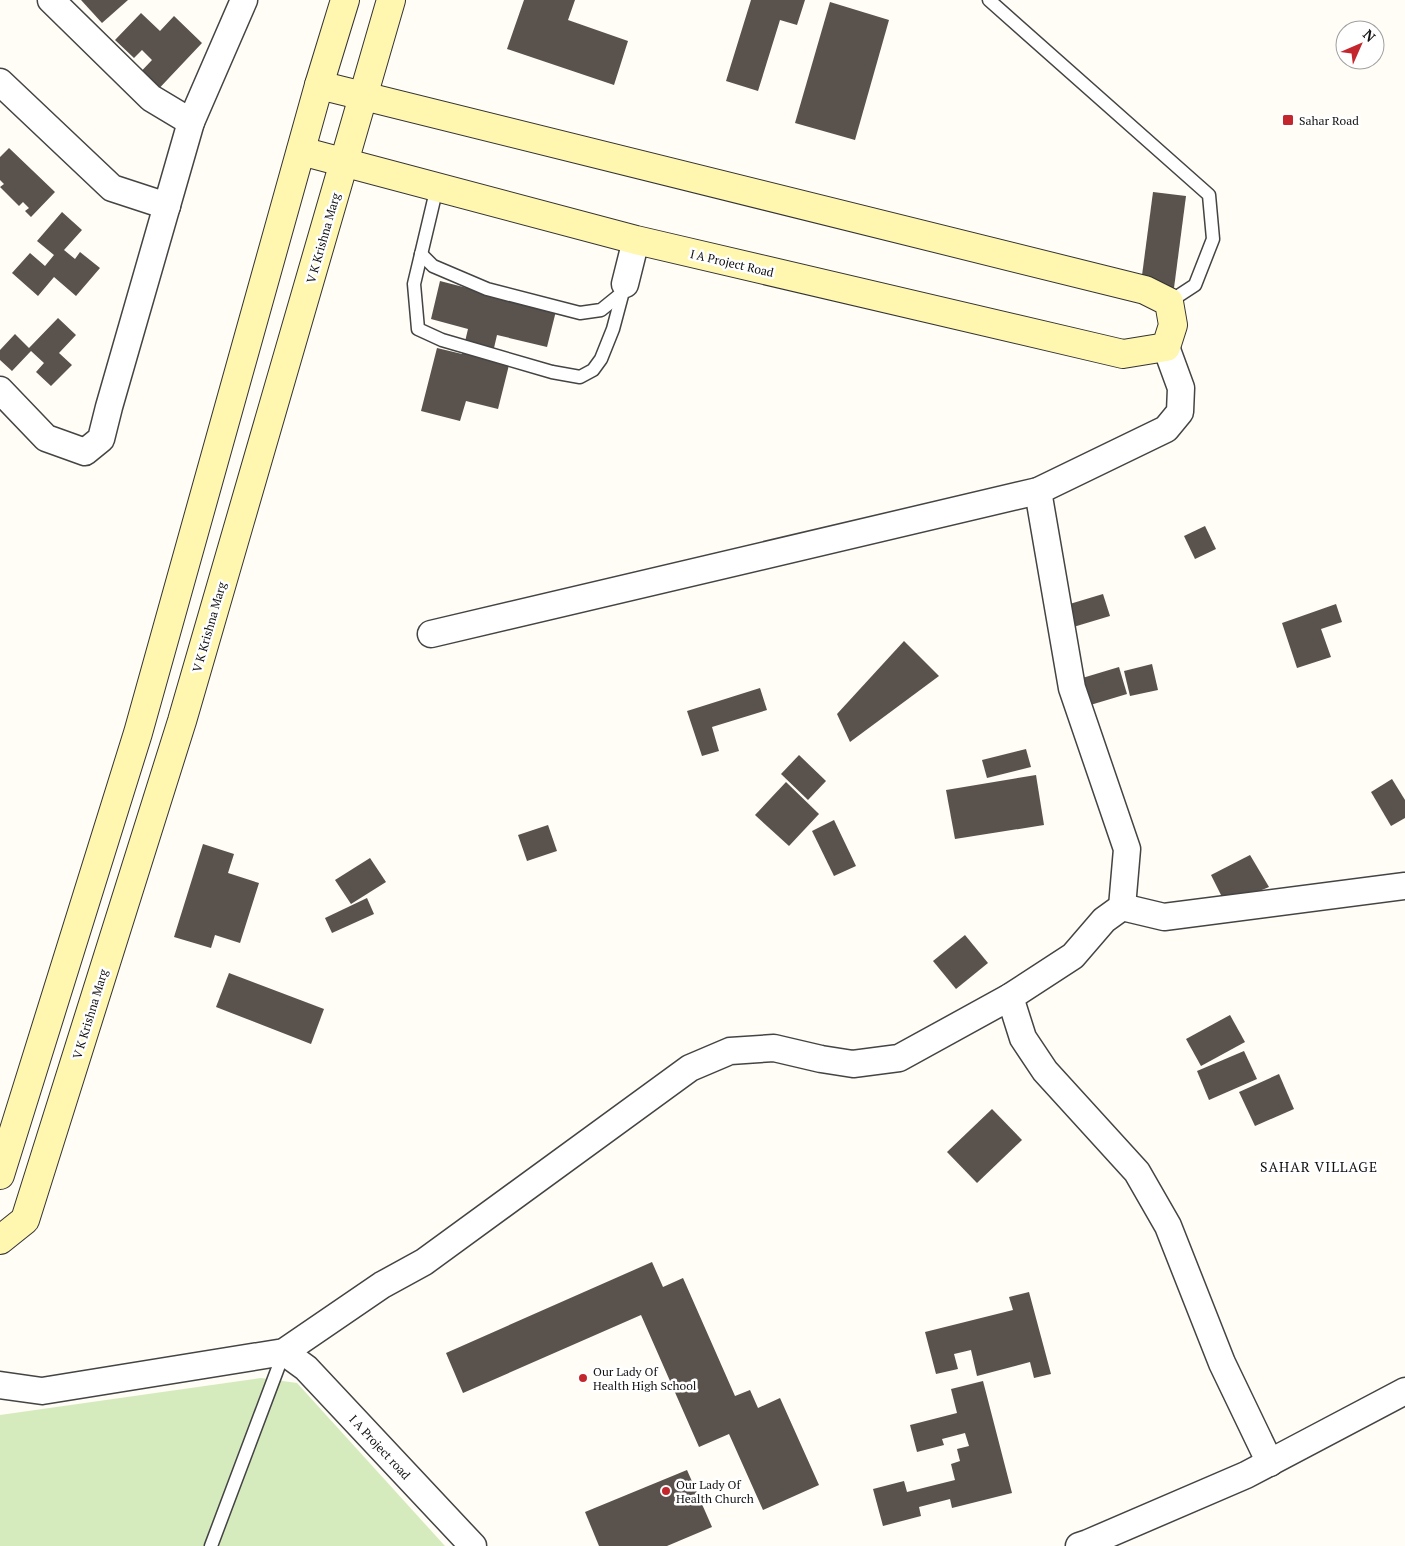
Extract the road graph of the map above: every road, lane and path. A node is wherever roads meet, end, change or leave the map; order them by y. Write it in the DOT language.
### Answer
graph roads {
  1 [pos="51,0"];
  2 [pos="244,0"];
  3 [pos="345,0"];
  4 [pos="392,0"];
  5 [pos="989,0"];
  6 [pos="0,82"];
  7 [pos="319,85"];
  8 [pos="364,96"];
  9 [pos="191,122"];
  10 [pos="301,151"];
  11 [pos="345,162"];
  12 [pos="437,187"];
  13 [pos="167,206"];
  14 [pos="636,240"];
  15 [pos="421,254"];
  16 [pos="624,288"];
  17 [pos="1169,302"];
  18 [pos="1166,348"];
  19 [pos="0,390"];
  20 [pos="1038,491"];
  21 [pos="431,634"];
  22 [pos="144,713"];
  23 [pos="182,721"];
  24 [pos="1405,886"];
  25 [pos="1122,907"];
  26 [pos="1010,997"];
  27 [pos="0,1175"];
  28 [pos="0,1240"];
  29 [pos="284,1352"];
  30 [pos="0,1385"];
  31 [pos="1405,1391"];
  32 [pos="1270,1463"];
  33 [pos="211,1546"];
  34 [pos="473,1546"];
  35 [pos="1079,1546"];
  1 -- 9 [label="street"];
  2 -- 9 [label="street"];
  3 -- 7 [label="street"];
  4 -- 8 [label="street, V K Krishna Marg"];
  5 -- 17 [label="lane"];
  6 -- 13 [label="street"];
  7 -- 8 [label="street"];
  7 -- 10 [label="street"];
  8 -- 11 [label="street, V K Krishna Marg"];
  8 -- 17 [label="street"];
  9 -- 13 [label="street"];
  10 -- 11 [label="street, I A Project Road"];
  10 -- 22 [label="street"];
  11 -- 12 [label="street, I A Project Road"];
  11 -- 23 [label="street, V K Krishna Marg"];
  12 -- 14 [label="street, I A Project Road"];
  12 -- 15 [label="lane"];
  13 -- 19 [label="street"];
  14 -- 16 [label="street"];
  14 -- 18 [label="street, I A Project Road"];
  15 -- 16 [label="lane"];
  15 -- 16 [label="lane"];
  17 -- 18 [label="street"];
  18 -- 20 [label="street"];
  20 -- 21 [label="street"];
  20 -- 25 [label="street"];
  22 -- 23 [label="street"];
  22 -- 27 [label="street"];
  23 -- 28 [label="street, V K Krishna Marg"];
  24 -- 25 [label="street"];
  25 -- 26 [label="street"];
  26 -- 29 [label="street"];
  26 -- 32 [label="street"];
  29 -- 30 [label="street"];
  29 -- 33 [label="lane"];
  29 -- 34 [label="street, I A Project road"];
  31 -- 32 [label="street"];
  32 -- 35 [label="street"];
}
